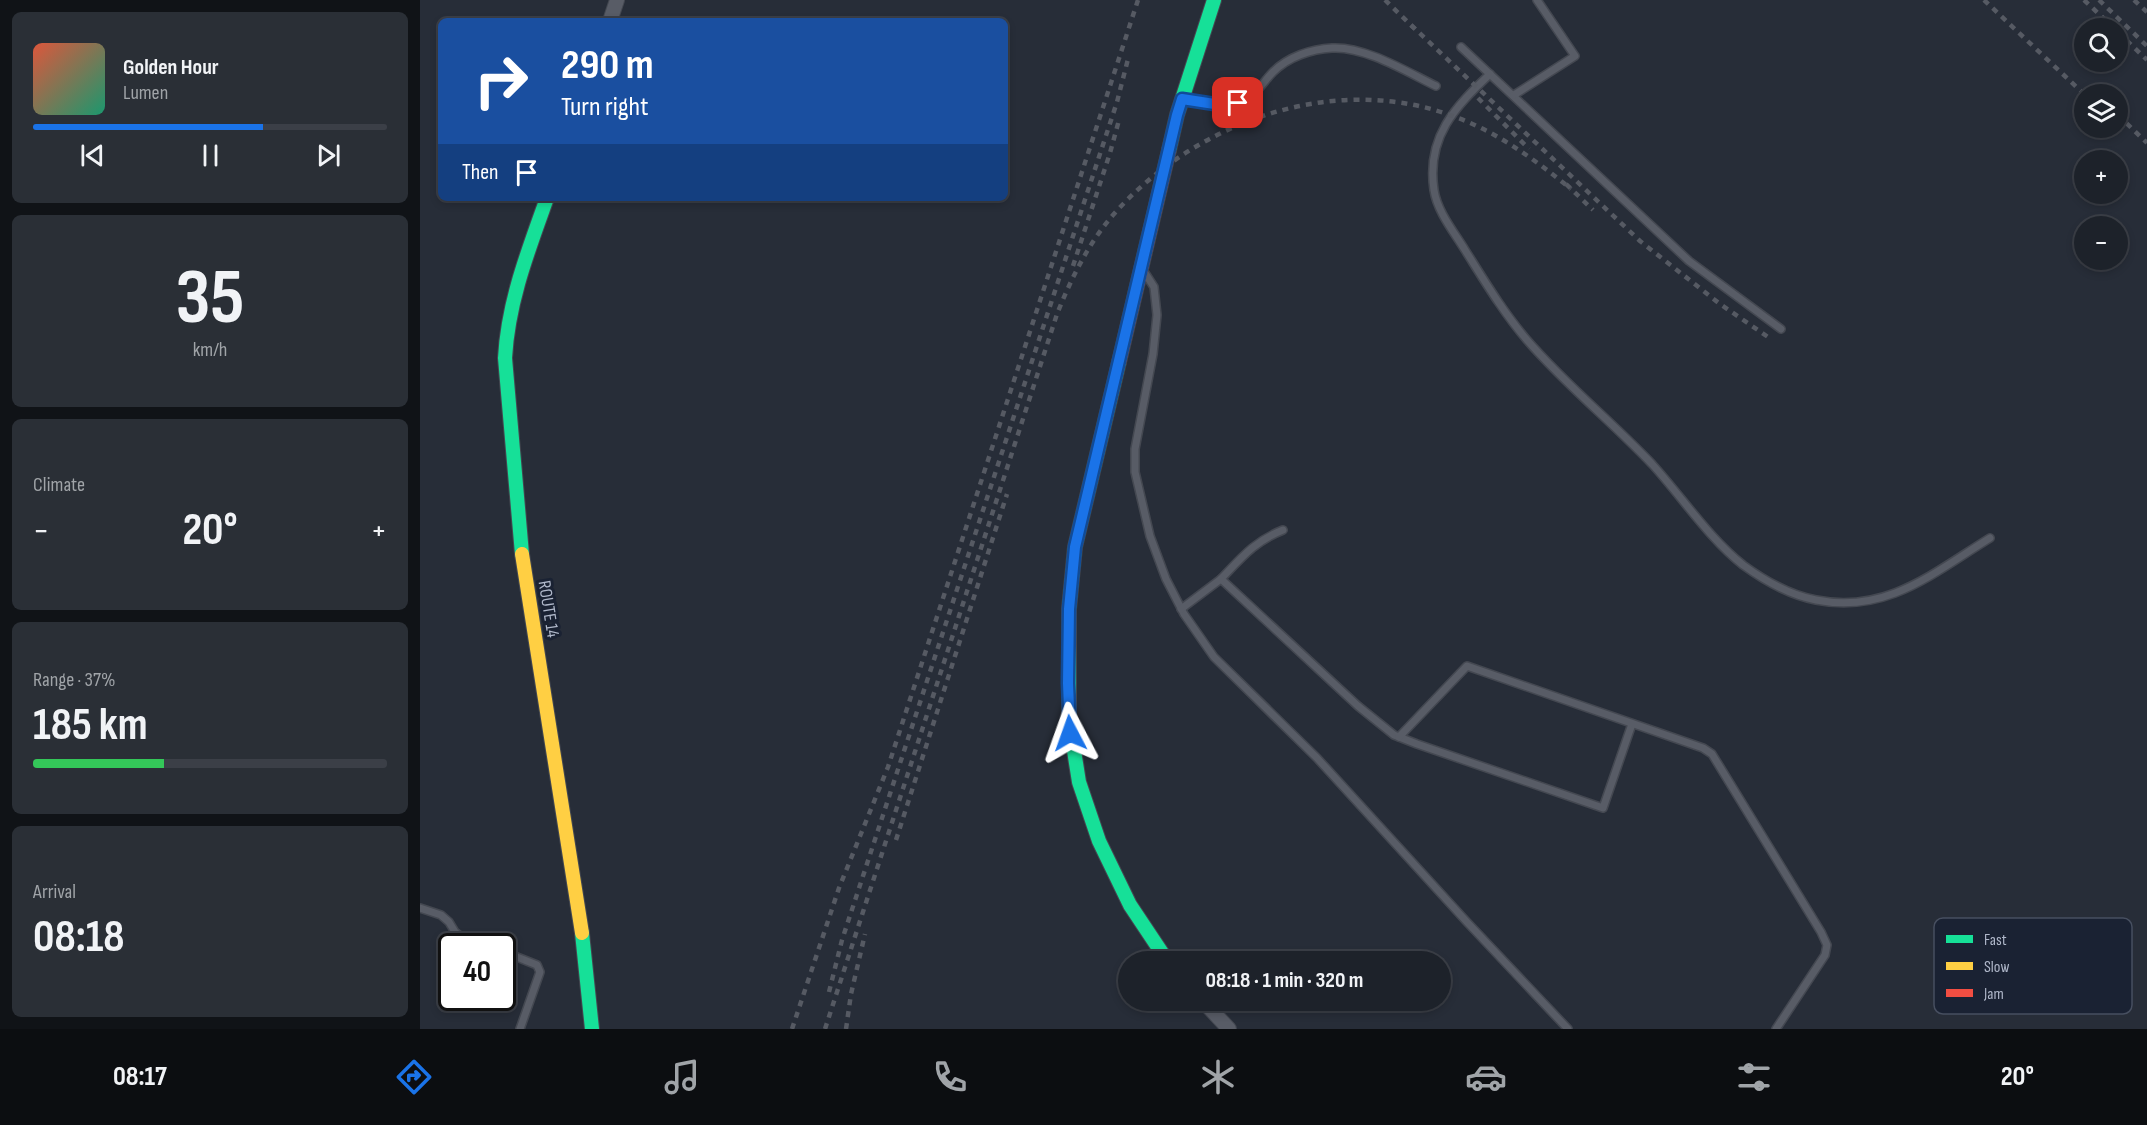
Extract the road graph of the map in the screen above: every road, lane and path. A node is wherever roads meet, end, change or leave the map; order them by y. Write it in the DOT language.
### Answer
graph roads {
  1 [pos="617,0"];
  2 [pos="1214,0"];
  3 [pos="1538,0"];
  4 [pos="611,18"];
  5 [pos="1461,47"];
  6 [pos="1490,74"];
  7 [pos="1436,86"];
  8 [pos="1514,95"];
  9 [pos="1182,99"];
  10 [pos="546,201"];
  11 [pos="1141,267"];
  12 [pos="1781,329"];
  13 [pos="1283,530"];
  14 [pos="1990,538"];
  15 [pos="1221,579"];
  16 [pos="1181,609"];
  17 [pos="1632,724"];
  18 [pos="1399,737"];
  19 [pos="420,908"];
  20 [pos="456,933"];
  21 [pos="1161,951"];
  22 [pos="516,955"];
  23 [pos="1212,1011"];
  24 [pos="520,1029"];
  25 [pos="592,1029"];
  26 [pos="1228,1029"];
  27 [pos="1568,1029"];
  28 [pos="1776,1029"];
  1 -- 4 [label="street"];
  2 -- 9 [label="street"];
  3 -- 8 [label="lane"];
  5 -- 6 [label="lane"];
  6 -- 8 [label="lane"];
  6 -- 14 [label="lane"];
  7 -- 9 [label="lane"];
  8 -- 12 [label="lane"];
  9 -- 11 [label="street"];
  10 -- 25 [label="street, ROUTE 14"];
  11 -- 16 [label="lane"];
  11 -- 21 [label="street"];
  13 -- 15 [label="lane"];
  15 -- 16 [label="lane"];
  15 -- 18 [label="lane"];
  16 -- 27 [label="lane"];
  17 -- 18 [label="lane"];
  17 -- 18 [label="lane"];
  17 -- 28 [label="lane"];
  19 -- 20 [label="lane"];
  22 -- 24 [label="lane"];
  23 -- 26 [label="street"];
}
